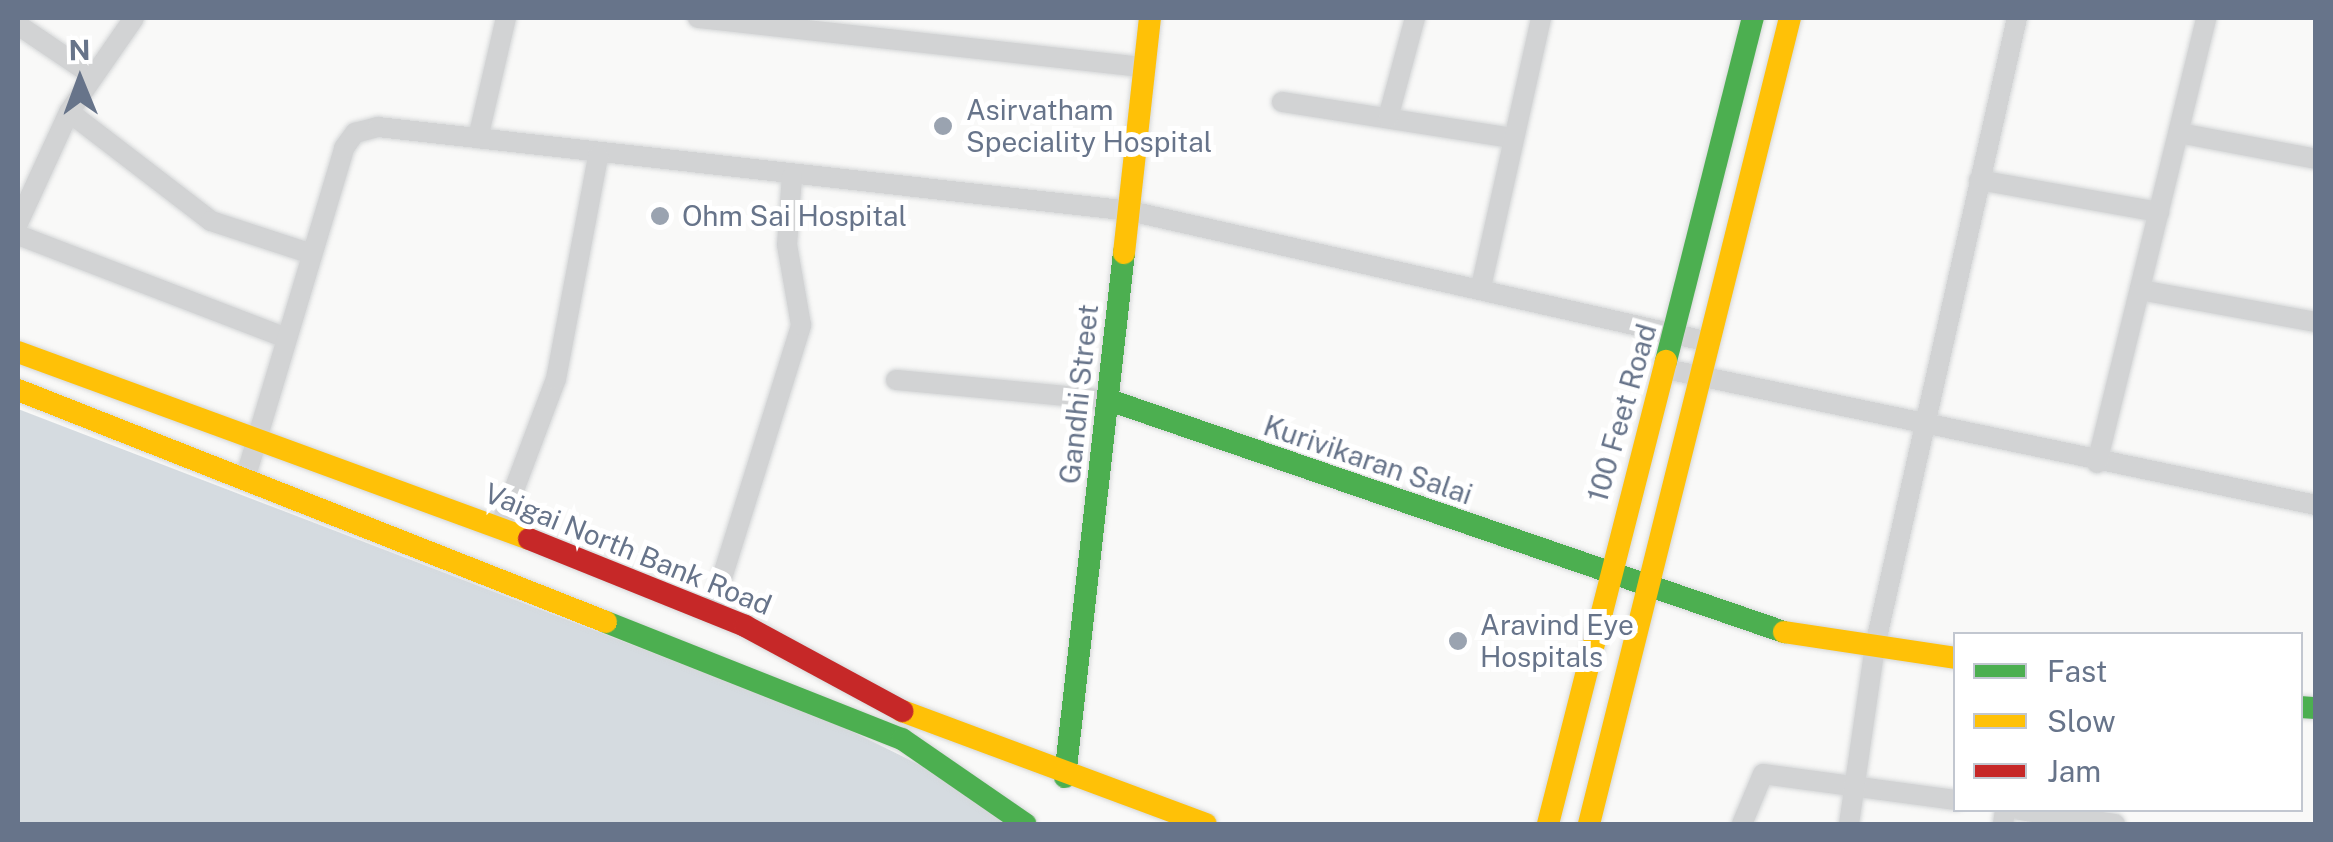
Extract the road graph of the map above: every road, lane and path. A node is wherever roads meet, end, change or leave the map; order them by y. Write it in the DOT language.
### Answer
graph roads {
  1 [pos="134,18"];
  2 [pos="506,18"];
  3 [pos="698,18"];
  4 [pos="1150,18"];
  5 [pos="1414,18"];
  6 [pos="1541,18"];
  7 [pos="1752,18"];
  8 [pos="1790,18"];
  9 [pos="2018,18"];
  10 [pos="2206,18"];
  11 [pos="18,25"];
  12 [pos="1145,67"];
  13 [pos="92,74"];
  14 [pos="1282,102"];
  15 [pos="69,112"];
  16 [pos="1388,118"];
  17 [pos="2179,133"];
  18 [pos="478,138"];
  19 [pos="1513,138"];
  20 [pos="598,156"];
  21 [pos="2316,159"];
  22 [pos="792,176"];
  23 [pos="1979,180"];
  24 [pos="1130,211"];
  25 [pos="2159,212"];
  26 [pos="18,222"];
  27 [pos="18,235"];
  28 [pos="312,254"];
  29 [pos="1481,286"];
  30 [pos="2140,290"];
  31 [pos="2316,322"];
  32 [pos="1677,330"];
  33 [pos="286,338"];
  34 [pos="1705,341"];
  35 [pos="18,352"];
  36 [pos="1666,369"];
  37 [pos="896,380"];
  38 [pos="1695,380"];
  39 [pos="18,390"];
  40 [pos="1109,400"];
  41 [pos="1921,429"];
  42 [pos="256,442"];
  43 [pos="2097,463"];
  44 [pos="244,479"];
  45 [pos="2316,505"];
  46 [pos="500,526"];
  47 [pos="1607,577"];
  48 [pos="1643,584"];
  49 [pos="712,613"];
  50 [pos="1875,646"];
  51 [pos="1953,658"];
  52 [pos="1065,777"];
  53 [pos="1854,786"];
  54 [pos="1953,800"];
  55 [pos="2034,812"];
  56 [pos="1025,824"];
  57 [pos="1206,824"];
  58 [pos="1548,824"];
  59 [pos="1589,824"];
  60 [pos="1742,824"];
  61 [pos="1849,824"];
  62 [pos="2116,824"];
  1 -- 13 [label="street"];
  2 -- 18 [label="street"];
  3 -- 12 [label="street"];
  4 -- 12 [label="main road, Gandhi Street"];
  5 -- 16 [label="street"];
  6 -- 19 [label="street"];
  7 -- 32 [label="main road, 100 Feet Road"];
  8 -- 34 [label="main road"];
  9 -- 23 [label="street"];
  10 -- 17 [label="street"];
  11 -- 13 [label="street"];
  12 -- 24 [label="main road, Gandhi Street"];
  13 -- 15 [label="street"];
  14 -- 16 [label="street"];
  15 -- 26 [label="street"];
  15 -- 28 [label="street"];
  16 -- 19 [label="street"];
  17 -- 21 [label="street"];
  17 -- 25 [label="street"];
  18 -- 20 [label="street"];
  18 -- 28 [label="street"];
  19 -- 29 [label="street"];
  20 -- 22 [label="street"];
  20 -- 46 [label="street"];
  22 -- 24 [label="street"];
  22 -- 49 [label="street"];
  23 -- 25 [label="street"];
  23 -- 41 [label="street"];
  24 -- 29 [label="street"];
  24 -- 40 [label="main road, Gandhi Street"];
  25 -- 30 [label="street"];
  27 -- 33 [label="street"];
  28 -- 33 [label="street"];
  29 -- 32 [label="street"];
  30 -- 31 [label="street"];
  30 -- 43 [label="street"];
  32 -- 34 [label="street"];
  32 -- 36 [label="main road, 100 Feet Road"];
  33 -- 42 [label="street"];
  34 -- 38 [label="main road"];
  35 -- 42 [label="main road, Vaigai North Bank Road"];
  36 -- 38 [label="street"];
  36 -- 47 [label="main road, 100 Feet Road"];
  37 -- 40 [label="street"];
  38 -- 41 [label="street"];
  38 -- 48 [label="main road"];
  39 -- 44 [label="main road"];
  40 -- 47 [label="main road, Kurivikaran Salai"];
  40 -- 52 [label="main road, Gandhi Street"];
  41 -- 43 [label="street"];
  41 -- 50 [label="street"];
  42 -- 44 [label="street"];
  42 -- 46 [label="main road, Vaigai North Bank Road"];
  43 -- 45 [label="street"];
  44 -- 56 [label="main road"];
  46 -- 49 [label="main road, Vaigai North Bank Road"];
  47 -- 48 [label="main road, Kurivikaran Salai"];
  47 -- 58 [label="main road, 100 Feet Road"];
  48 -- 50 [label="main road, Kurivikaran Salai"];
  48 -- 59 [label="main road"];
  49 -- 52 [label="main road, Vaigai North Bank Road"];
  50 -- 51 [label="main road, Kurivikaran Salai"];
  50 -- 53 [label="street"];
  52 -- 57 [label="main road, Vaigai North Bank Road"];
  53 -- 54 [label="street"];
  53 -- 60 [label="street"];
  53 -- 61 [label="street"];
  55 -- 62 [label="street"];
}
